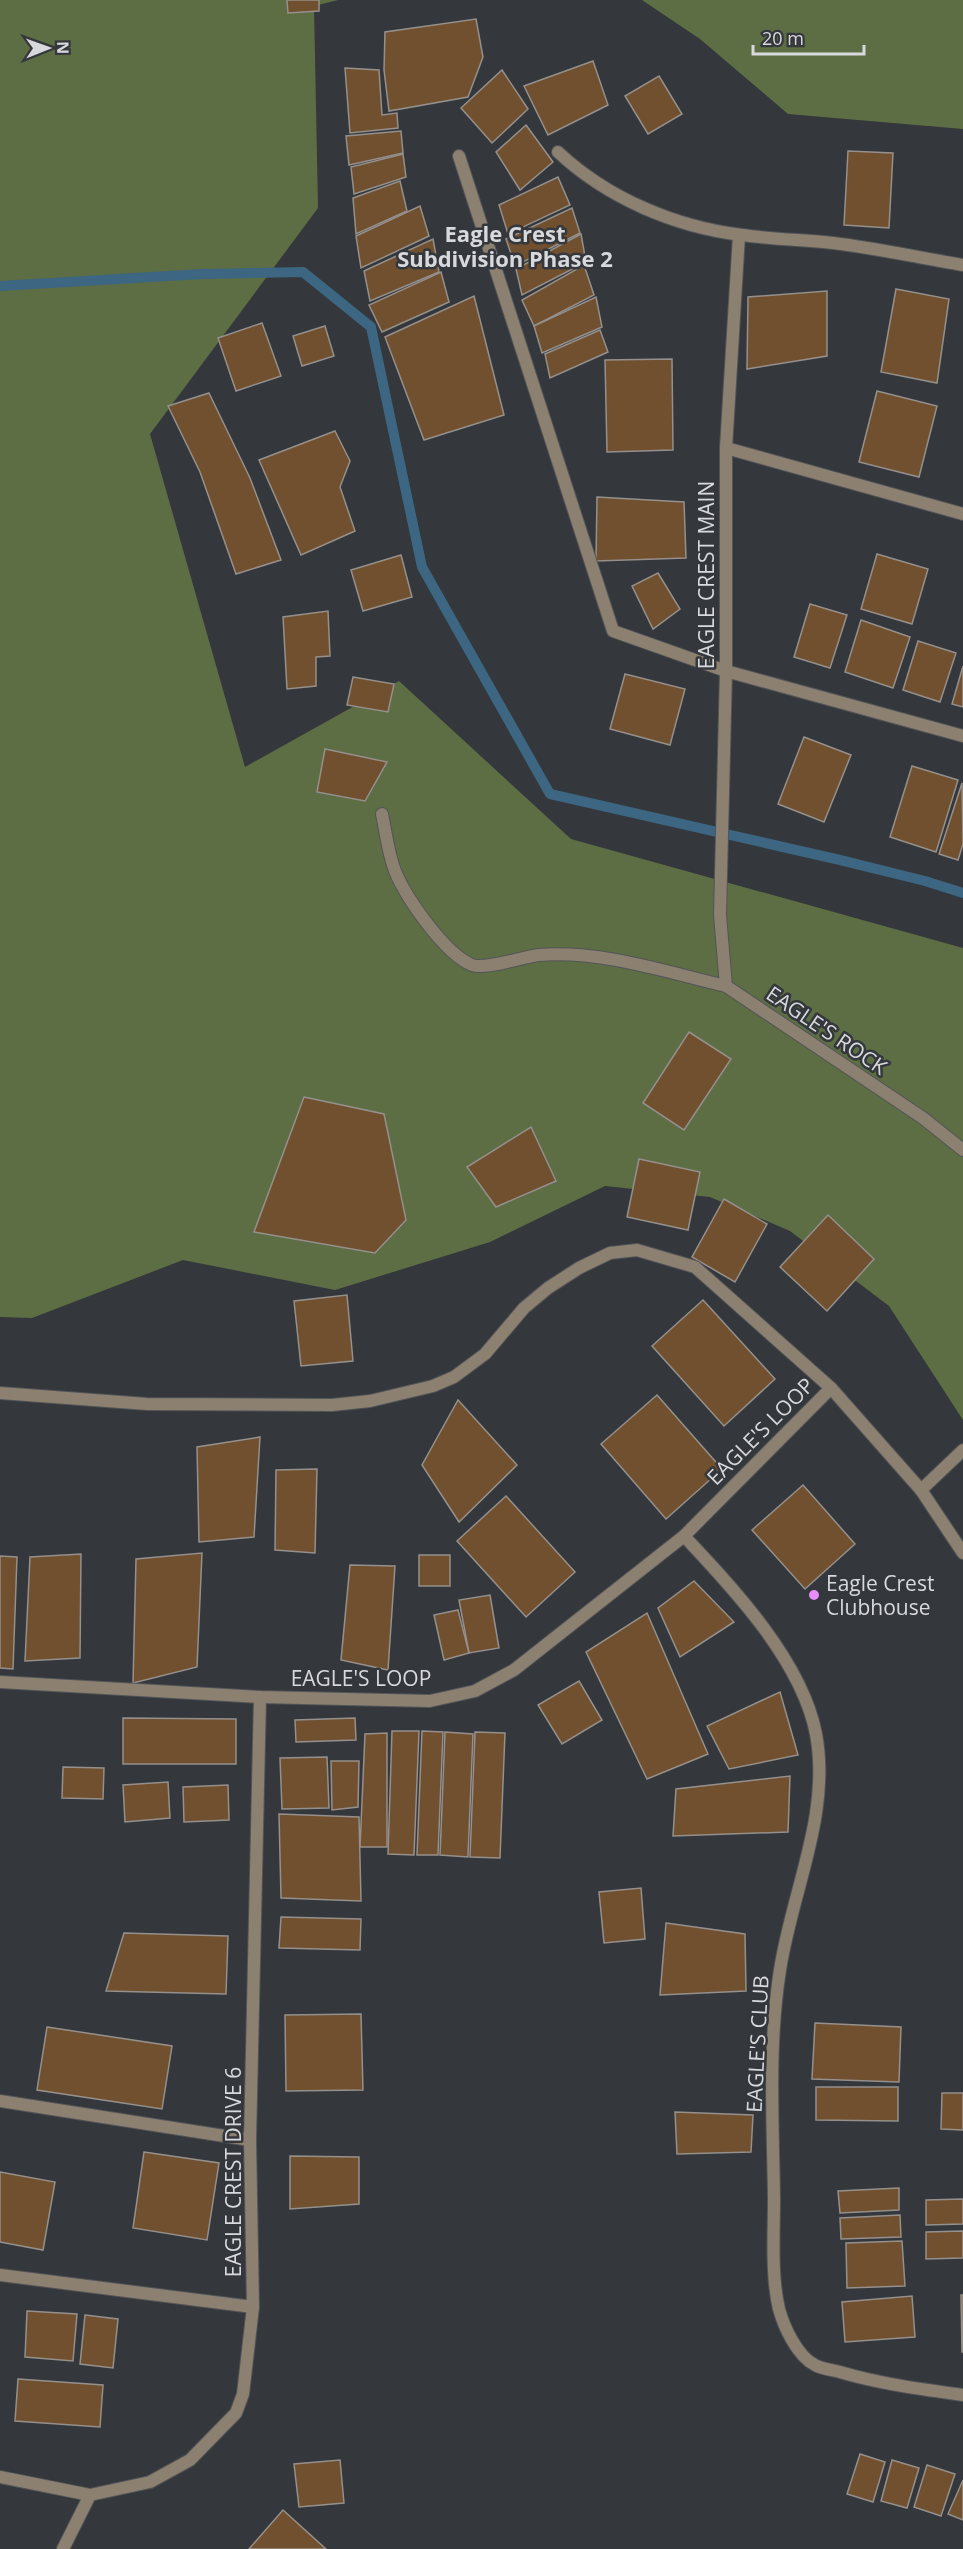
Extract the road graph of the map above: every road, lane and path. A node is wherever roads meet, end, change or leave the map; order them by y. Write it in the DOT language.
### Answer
graph roads {
  1 [pos="558,152"];
  2 [pos="459,156"];
  3 [pos="739,235"];
  4 [pos="963,265"];
  5 [pos="726,447"];
  6 [pos="963,514"];
  7 [pos="726,671"];
  8 [pos="963,736"];
  9 [pos="382,814"];
  10 [pos="726,986"];
  11 [pos="963,1150"];
  12 [pos="831,1388"];
  13 [pos="0,1393"];
  14 [pos="963,1450"];
  15 [pos="921,1490"];
  16 [pos="684,1536"];
  17 [pos="963,1553"];
  18 [pos="0,1682"];
  19 [pos="261,1697"];
  20 [pos="0,2101"];
  21 [pos="250,2140"];
  22 [pos="0,2275"];
  23 [pos="253,2307"];
  24 [pos="963,2394"];
  25 [pos="0,2477"];
  26 [pos="90,2495"];
  27 [pos="63,2549"];
  1 -- 3 [label="street"];
  2 -- 7 [label="street"];
  3 -- 4 [label="street"];
  3 -- 5 [label="street, EAGLE CREST MAIN"];
  5 -- 6 [label="street"];
  5 -- 7 [label="street, EAGLE CREST MAIN"];
  7 -- 8 [label="street"];
  7 -- 10 [label="street, EAGLE CREST MAIN"];
  9 -- 10 [label="street"];
  10 -- 11 [label="street, EAGLE'S ROCK"];
  12 -- 13 [label="street, EAGLE'S LOOP"];
  12 -- 15 [label="street"];
  12 -- 16 [label="street, EAGLE'S LOOP"];
  14 -- 15 [label="street"];
  15 -- 17 [label="street"];
  16 -- 19 [label="street, EAGLE'S LOOP"];
  16 -- 24 [label="street, EAGLE'S CLUB"];
  18 -- 19 [label="street, EAGLE'S LOOP"];
  19 -- 21 [label="street, EAGLE CREST DRIVE 6"];
  20 -- 21 [label="street"];
  21 -- 23 [label="street, EAGLE CREST DRIVE 6"];
  22 -- 23 [label="street"];
  23 -- 26 [label="street, EAGLE CREST DRIVE 6"];
  25 -- 26 [label="street"];
  26 -- 27 [label="street"];
}
